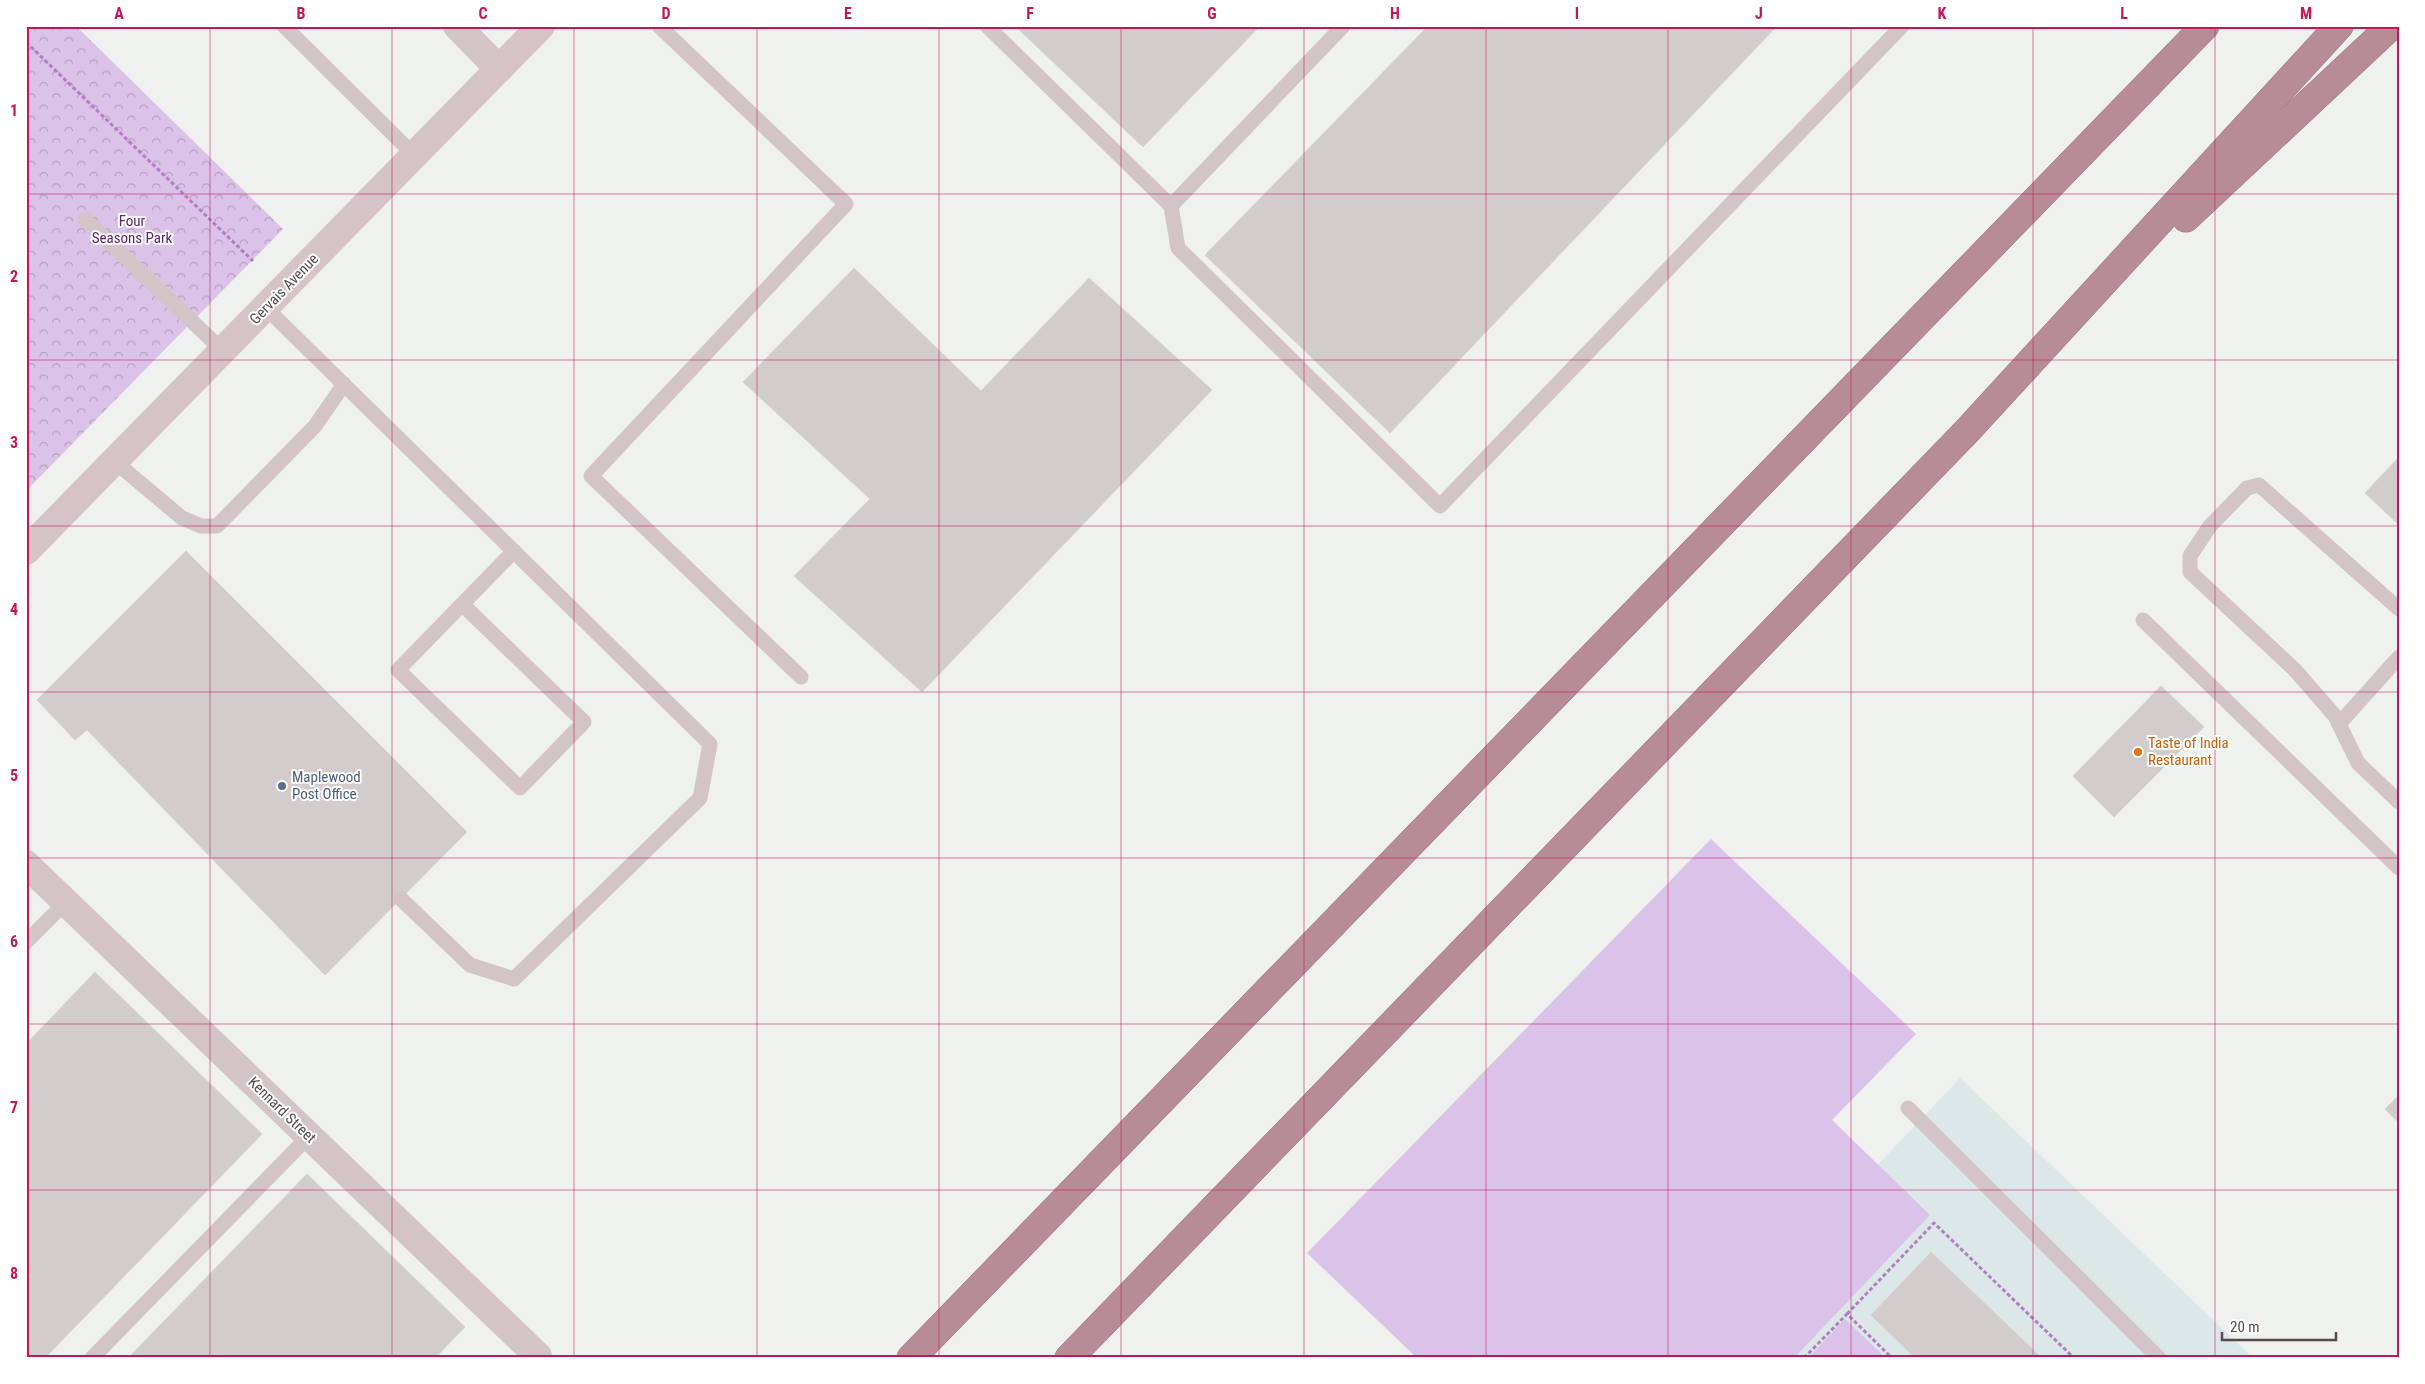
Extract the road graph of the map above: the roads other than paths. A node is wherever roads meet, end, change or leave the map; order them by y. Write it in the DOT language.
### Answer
graph roads {
  1 [pos="284,26"];
  2 [pos="457,26"];
  3 [pos="541,26"];
  4 [pos="659,26"];
  5 [pos="987,26"];
  6 [pos="1343,26"];
  7 [pos="1902,26"];
  8 [pos="2205,26"];
  9 [pos="2339,26"];
  10 [pos="2391,26"];
  11 [pos="499,69"];
  12 [pos="414,155"];
  13 [pos="1171,206"];
  14 [pos="85,219"];
  15 [pos="265,307"];
  16 [pos="222,351"];
  17 [pos="2037,357"];
  18 [pos="344,384"];
  19 [pos="114,461"];
  20 [pos="26,551"];
  21 [pos="514,551"];
  22 [pos="463,605"];
  23 [pos="2399,609"];
  24 [pos="2143,620"];
  25 [pos="2399,657"];
  26 [pos="801,677"];
  27 [pos="2339,724"];
  28 [pos="2399,802"];
  29 [pos="26,864"];
  30 [pos="2399,868"];
  31 [pos="401,899"];
  32 [pos="66,902"];
  33 [pos="26,942"];
  34 [pos="1908,1108"];
  35 [pos="309,1136"];
  36 [pos="538,1357"];
  37 [pos="92,1358"];
  38 [pos="911,1358"];
  39 [pos="1069,1358"];
  40 [pos="2159,1358"];
  1 -- 12 [label="lane"];
  2 -- 11 [label="street"];
  3 -- 11 [label="street, Gervais Avenue"];
  4 -- 26 [label="lane"];
  5 -- 13 [label="lane"];
  6 -- 13 [label="lane"];
  7 -- 13 [label="lane"];
  8 -- 38 [label="highway"];
  9 -- 17 [label="highway"];
  10 -- 17 [label="highway"];
  11 -- 12 [label="street, Gervais Avenue"];
  12 -- 15 [label="street, Gervais Avenue"];
  14 -- 16 [label="lane"];
  15 -- 16 [label="street, Gervais Avenue"];
  15 -- 18 [label="lane"];
  16 -- 19 [label="street, Gervais Avenue"];
  17 -- 39 [label="highway"];
  18 -- 19 [label="lane"];
  18 -- 21 [label="lane"];
  19 -- 20 [label="street, Gervais Avenue"];
  21 -- 22 [label="lane"];
  21 -- 31 [label="lane"];
  22 -- 22 [label="lane"];
  23 -- 27 [label="lane"];
  24 -- 30 [label="lane"];
  25 -- 27 [label="lane"];
  27 -- 28 [label="lane"];
  29 -- 32 [label="street, Kennard Street"];
  32 -- 33 [label="lane"];
  32 -- 35 [label="street, Kennard Street"];
  34 -- 40 [label="lane"];
  35 -- 36 [label="street, Kennard Street"];
  35 -- 37 [label="lane"];
}
